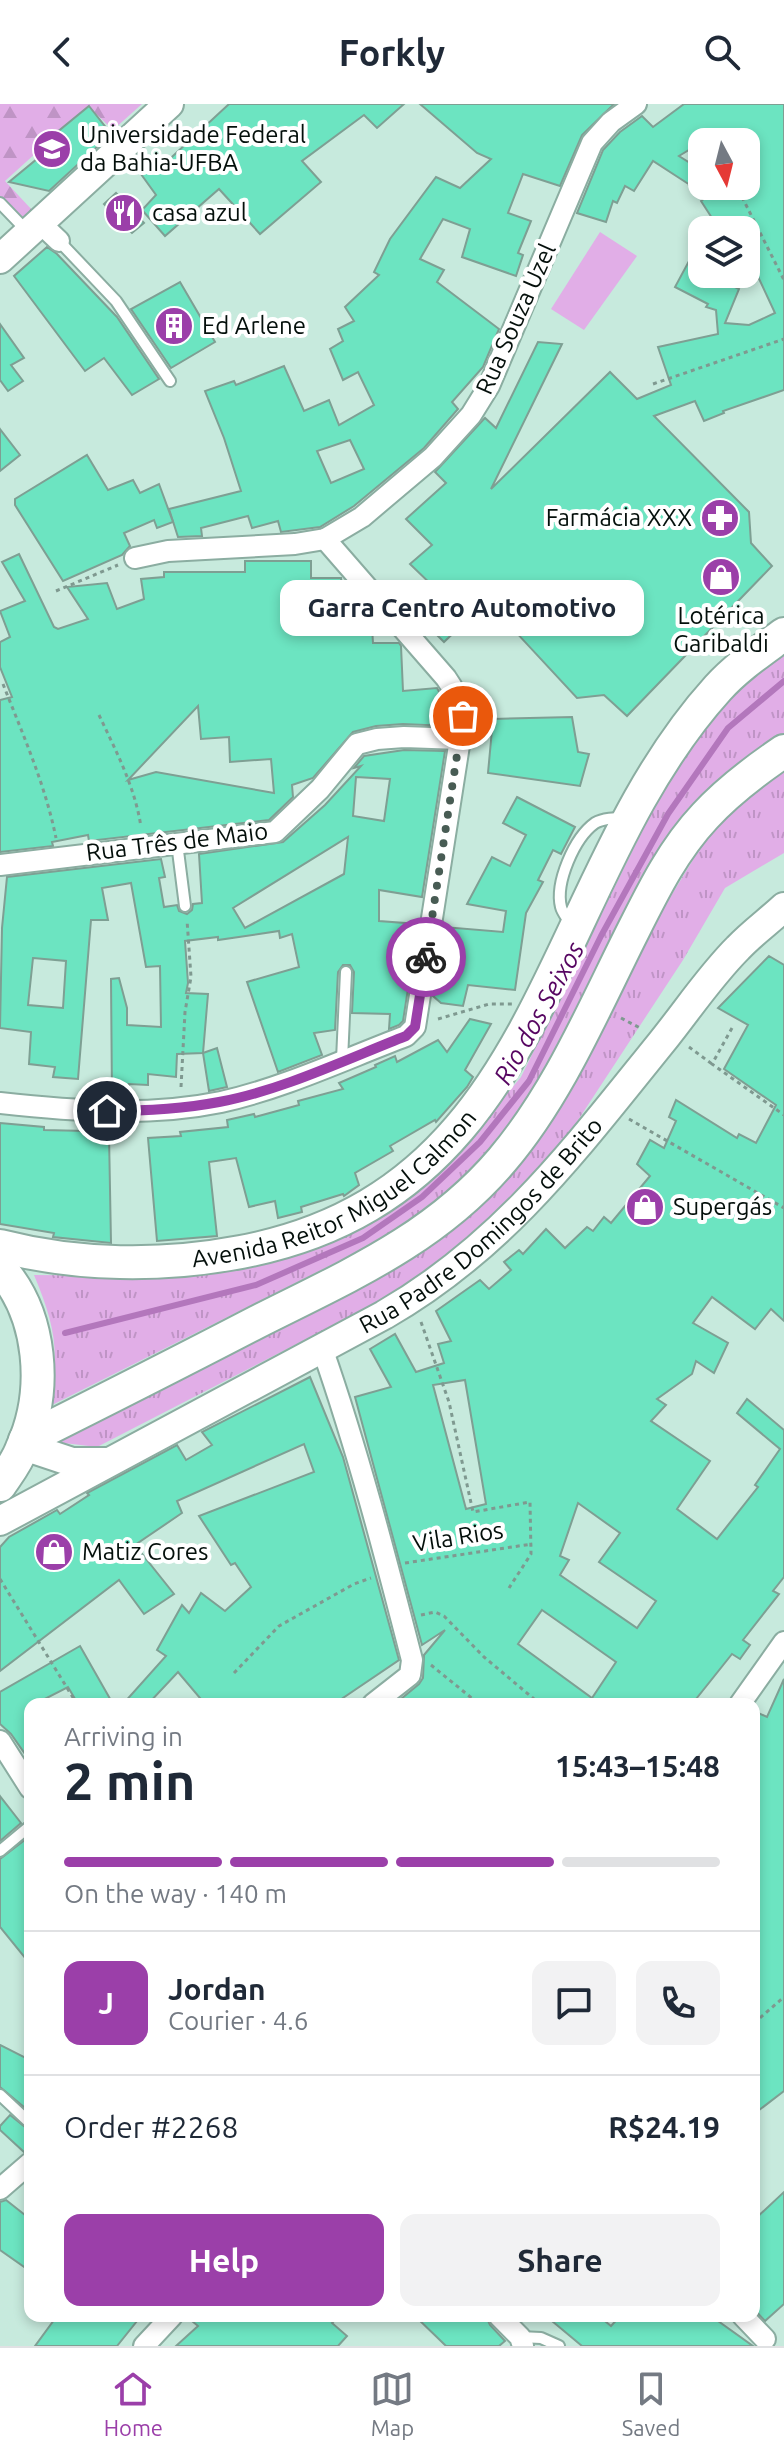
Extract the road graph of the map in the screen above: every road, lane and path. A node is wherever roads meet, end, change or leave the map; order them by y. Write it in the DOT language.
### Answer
graph roads {
  1 [pos="169,104"];
  2 [pos="636,104"];
  3 [pos="744,200"];
  4 [pos="0,203"];
  5 [pos="24,240"];
  6 [pos="784,280"];
  7 [pos="784,339"];
  8 [pos="170,381"];
  9 [pos="653,384"];
  10 [pos="325,539"];
  11 [pos="135,558"];
  12 [pos="56,591"];
  13 [pos="784,634"];
  14 [pos="3,684"];
  15 [pos="99,715"];
  16 [pos="460,739"];
  17 [pos="784,751"];
  18 [pos="177,843"];
  19 [pos="144,847"];
  20 [pos="60,857"];
  21 [pos="0,869"];
  22 [pos="185,906"];
  23 [pos="784,907"];
  24 [pos="346,972"];
  25 [pos="596,1004"];
  26 [pos="534,1015"];
  27 [pos="415,1027"];
  28 [pos="732,1028"];
  29 [pos="666,1037"];
  30 [pos="342,1060"];
  31 [pos="712,1064"];
  32 [pos="0,1103"];
  33 [pos="609,1106"];
  34 [pos="180,1107"];
  35 [pos="784,1115"];
  36 [pos="784,1208"];
  37 [pos="0,1246"];
  38 [pos="0,1268"];
  39 [pos="412,1299"];
  40 [pos="322,1348"];
  41 [pos="24,1443"];
  42 [pos="109,1462"];
  43 [pos="0,1485"];
  44 [pos="0,1521"];
  45 [pos="532,1544"];
  46 [pos="389,1568"];
  47 [pos="0,1579"];
  48 [pos="509,1588"];
  49 [pos="401,1618"];
  50 [pos="784,1642"];
  51 [pos="412,1660"];
  52 [pos="234,1673"];
  53 [pos="73,1698"];
  54 [pos="381,1698"];
  55 [pos="472,1698"];
  56 [pos="533,1698"];
  57 [pos="744,1698"];
  58 [pos="0,1741"];
  59 [pos="24,1779"];
  60 [pos="24,1831"];
  61 [pos="0,1851"];
  62 [pos="784,1997"];
  63 [pos="760,2018"];
  64 [pos="0,2095"];
  65 [pos="24,2117"];
  66 [pos="24,2168"];
  67 [pos="0,2189"];
  68 [pos="166,2322"];
  69 [pos="504,2322"];
  70 [pos="749,2322"];
  71 [pos="765,2339"];
  72 [pos="522,2342"];
  73 [pos="144,2346"];
  74 [pos="559,2346"];
  1 -- 5 [label="main road"];
  2 -- 10 [label="street, Rua Souza Uzel"];
  3 -- 6 [label="path"];
  4 -- 5 [label="lane"];
  5 -- 8 [label="lane"];
  7 -- 9 [label="path"];
  10 -- 11 [label="street, Rua Souza Uzel"];
  10 -- 16 [label="street"];
  11 -- 12 [label="path"];
  13 -- 26 [label="main road, Avenida Reitor Miguel Calmon"];
  14 -- 20 [label="path"];
  15 -- 19 [label="path"];
  16 -- 18 [label="street, Rua Três de Maio"];
  16 -- 27 [label="street"];
  17 -- 25 [label="main road"];
  18 -- 19 [label="street, Rua Três de Maio"];
  18 -- 22 [label="lane"];
  19 -- 20 [label="street, Rua Três de Maio"];
  20 -- 21 [label="street, Rua Três de Maio"];
  22 -- 34 [label="path"];
  23 -- 29 [label="main road, Rua Padre Domingos de Brito"];
  24 -- 30 [label="lane"];
  25 -- 29 [label="path"];
  25 -- 41 [label="main road"];
  26 -- 27 [label="path"];
  26 -- 37 [label="main road, Avenida Reitor Miguel Calmon"];
  27 -- 30 [label="street"];
  28 -- 31 [label="path"];
  29 -- 31 [label="path"];
  29 -- 33 [label="main road, Rua Padre Domingos de Brito"];
  30 -- 34 [label="street"];
  31 -- 35 [label="path"];
  32 -- 34 [label="street"];
  33 -- 36 [label="path"];
  33 -- 39 [label="main road, Rua Padre Domingos de Brito"];
  38 -- 41 [label="main road"];
  39 -- 40 [label="main road, Rua Padre Domingos de Brito"];
  39 -- 45 [label="path"];
  40 -- 42 [label="main road, Rua Padre Domingos de Brito"];
  40 -- 46 [label="street"];
  41 -- 42 [label="main road, Rua Padre Domingos de Brito"];
  41 -- 43 [label="main road"];
  42 -- 44 [label="main road, Rua Padre Domingos de Brito"];
  45 -- 46 [label="path, Vila Rios"];
  45 -- 48 [label="path"];
  46 -- 49 [label="street"];
  46 -- 52 [label="path, Vila Rios"];
  47 -- 53 [label="path"];
  49 -- 51 [label="street"];
  49 -- 56 [label="path"];
  50 -- 57 [label="street"];
  51 -- 54 [label="street"];
  51 -- 55 [label="path"];
  58 -- 59 [label="street"];
  60 -- 61 [label="lane"];
  62 -- 63 [label="path"];
  64 -- 65 [label="lane"];
  66 -- 67 [label="street"];
  68 -- 73 [label="street"];
  69 -- 72 [label="street"];
  70 -- 71 [label="street"];
  72 -- 74 [label="lane"];
}
